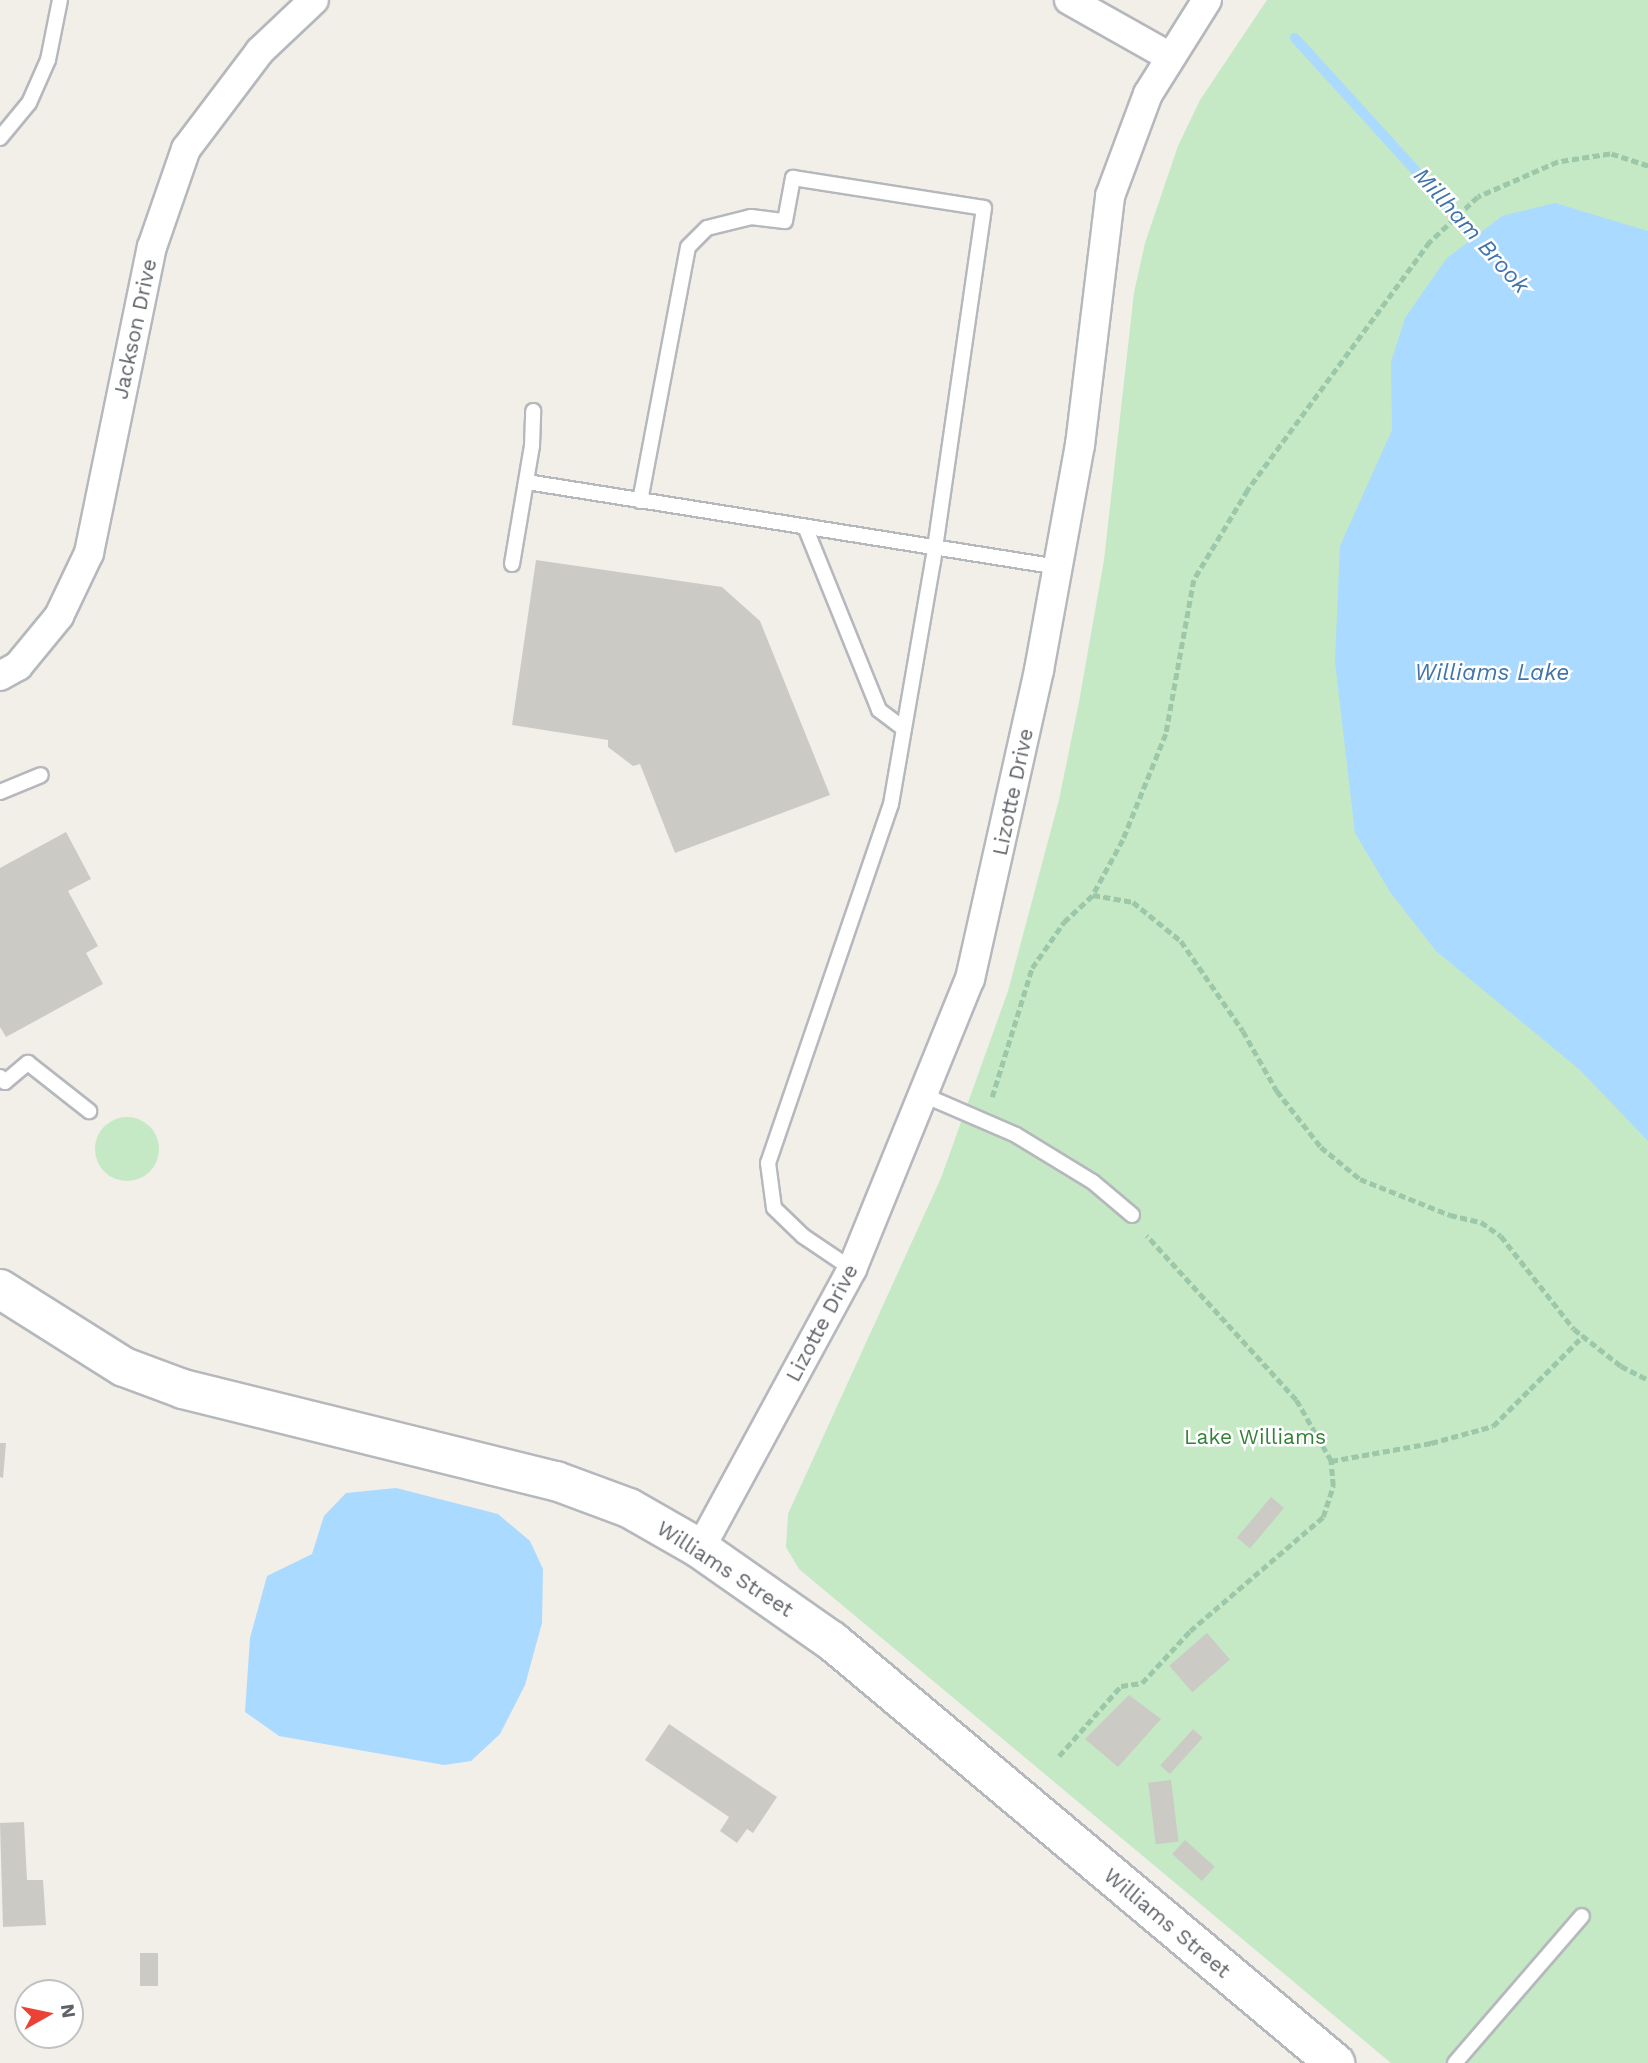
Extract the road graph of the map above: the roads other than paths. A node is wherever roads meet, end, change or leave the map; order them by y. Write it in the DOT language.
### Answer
graph roads {
  1 [pos="60,0"];
  2 [pos="314,0"];
  3 [pos="1069,0"];
  4 [pos="1207,0"];
  5 [pos="1170,57"];
  6 [pos="0,138"];
  7 [pos="533,411"];
  8 [pos="527,482"];
  9 [pos="639,501"];
  10 [pos="806,529"];
  11 [pos="934,551"];
  12 [pos="512,564"];
  13 [pos="1058,567"];
  14 [pos="0,676"];
  15 [pos="904,729"];
  16 [pos="41,775"];
  17 [pos="0,792"];
  18 [pos="0,1077"];
  19 [pos="926,1096"];
  20 [pos="89,1111"];
  21 [pos="1132,1215"];
  22 [pos="852,1269"];
  23 [pos="0,1289"];
  24 [pos="700,1549"];
  25 [pos="1582,1916"];
  26 [pos="1335,2063"];
  27 [pos="1455,2063"];
  1 -- 6 [label="lane"];
  2 -- 14 [label="street, Jackson Drive"];
  3 -- 5 [label="street"];
  4 -- 5 [label="street, Lizotte Drive"];
  5 -- 13 [label="street, Lizotte Drive"];
  7 -- 8 [label="lane"];
  8 -- 9 [label="lane"];
  8 -- 12 [label="lane"];
  9 -- 10 [label="lane"];
  9 -- 11 [label="lane"];
  10 -- 11 [label="lane"];
  10 -- 15 [label="lane"];
  11 -- 13 [label="lane"];
  11 -- 15 [label="lane"];
  13 -- 19 [label="street, Lizotte Drive"];
  15 -- 22 [label="lane"];
  16 -- 17 [label="lane"];
  18 -- 20 [label="lane"];
  19 -- 21 [label="lane"];
  19 -- 22 [label="street, Lizotte Drive"];
  22 -- 24 [label="street, Lizotte Drive"];
  23 -- 24 [label="main road, Williams Street"];
  24 -- 26 [label="main road, Williams Street"];
  25 -- 27 [label="lane"];
}
